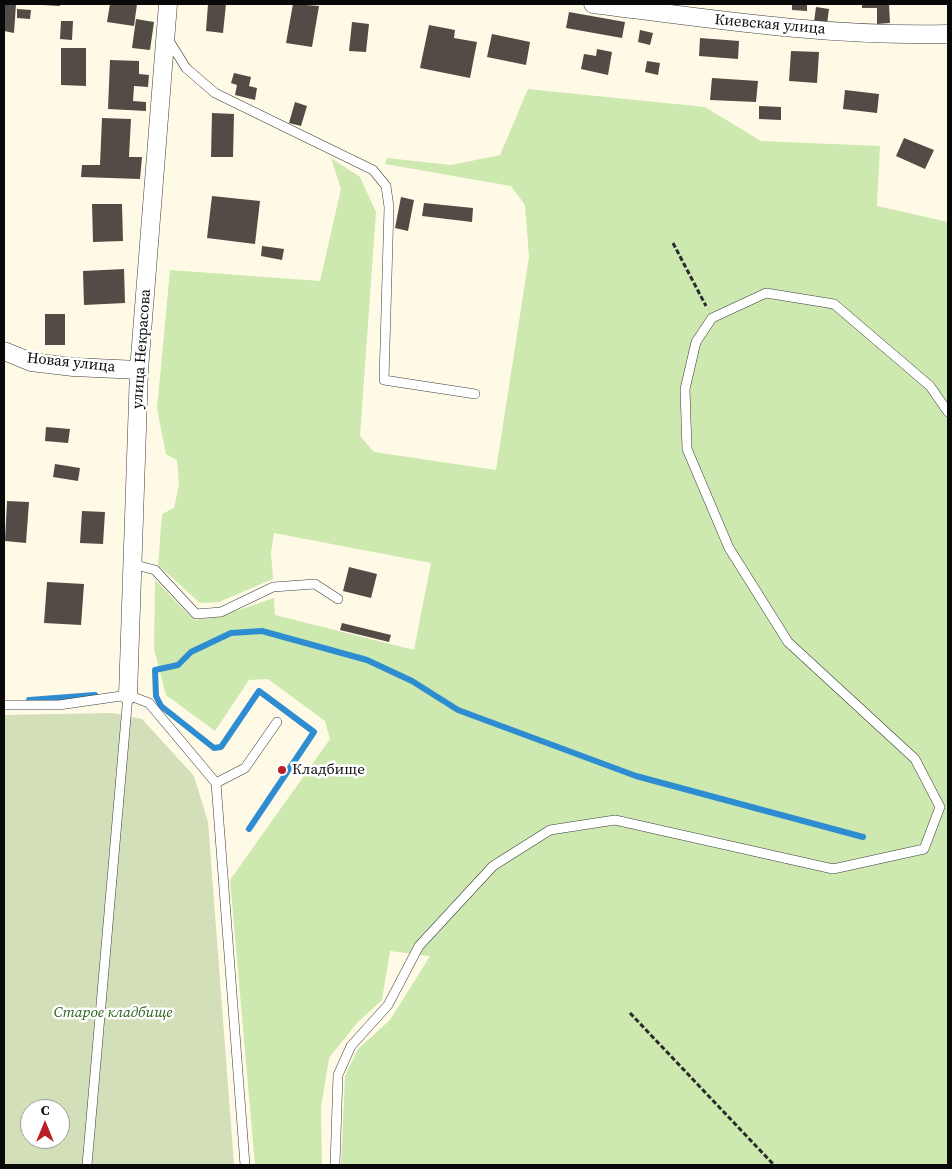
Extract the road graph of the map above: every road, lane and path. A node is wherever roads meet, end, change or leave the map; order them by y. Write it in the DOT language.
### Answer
graph roads {
  1 [pos="168,4"];
  2 [pos="593,4"];
  3 [pos="165,34"];
  4 [pos="948,34"];
  5 [pos="673,243"];
  6 [pos="712,318"];
  7 [pos="4,351"];
  8 [pos="140,370"];
  9 [pos="475,394"];
  10 [pos="948,412"];
  11 [pos="132,564"];
  12 [pos="338,599"];
  13 [pos="128,695"];
  14 [pos="4,705"];
  15 [pos="276,722"];
  16 [pos="216,783"];
  17 [pos="630,1013"];
  18 [pos="87,1165"];
  19 [pos="245,1165"];
  20 [pos="336,1165"];
  21 [pos="774,1165"];
  1 -- 3 [label="street, улица Некрасова"];
  2 -- 4 [label="street, Киевская улица"];
  3 -- 8 [label="street, улица Некрасова"];
  3 -- 9 [label="lane"];
  5 -- 6 [label="path"];
  6 -- 10 [label="lane"];
  6 -- 20 [label="lane"];
  7 -- 8 [label="street, Новая улица"];
  8 -- 11 [label="street, улица Некрасова"];
  11 -- 12 [label="lane"];
  11 -- 13 [label="street, улица Некрасова"];
  13 -- 14 [label="lane"];
  13 -- 16 [label="lane"];
  13 -- 18 [label="lane"];
  15 -- 16 [label="lane"];
  16 -- 19 [label="lane"];
  17 -- 21 [label="path"];
}
